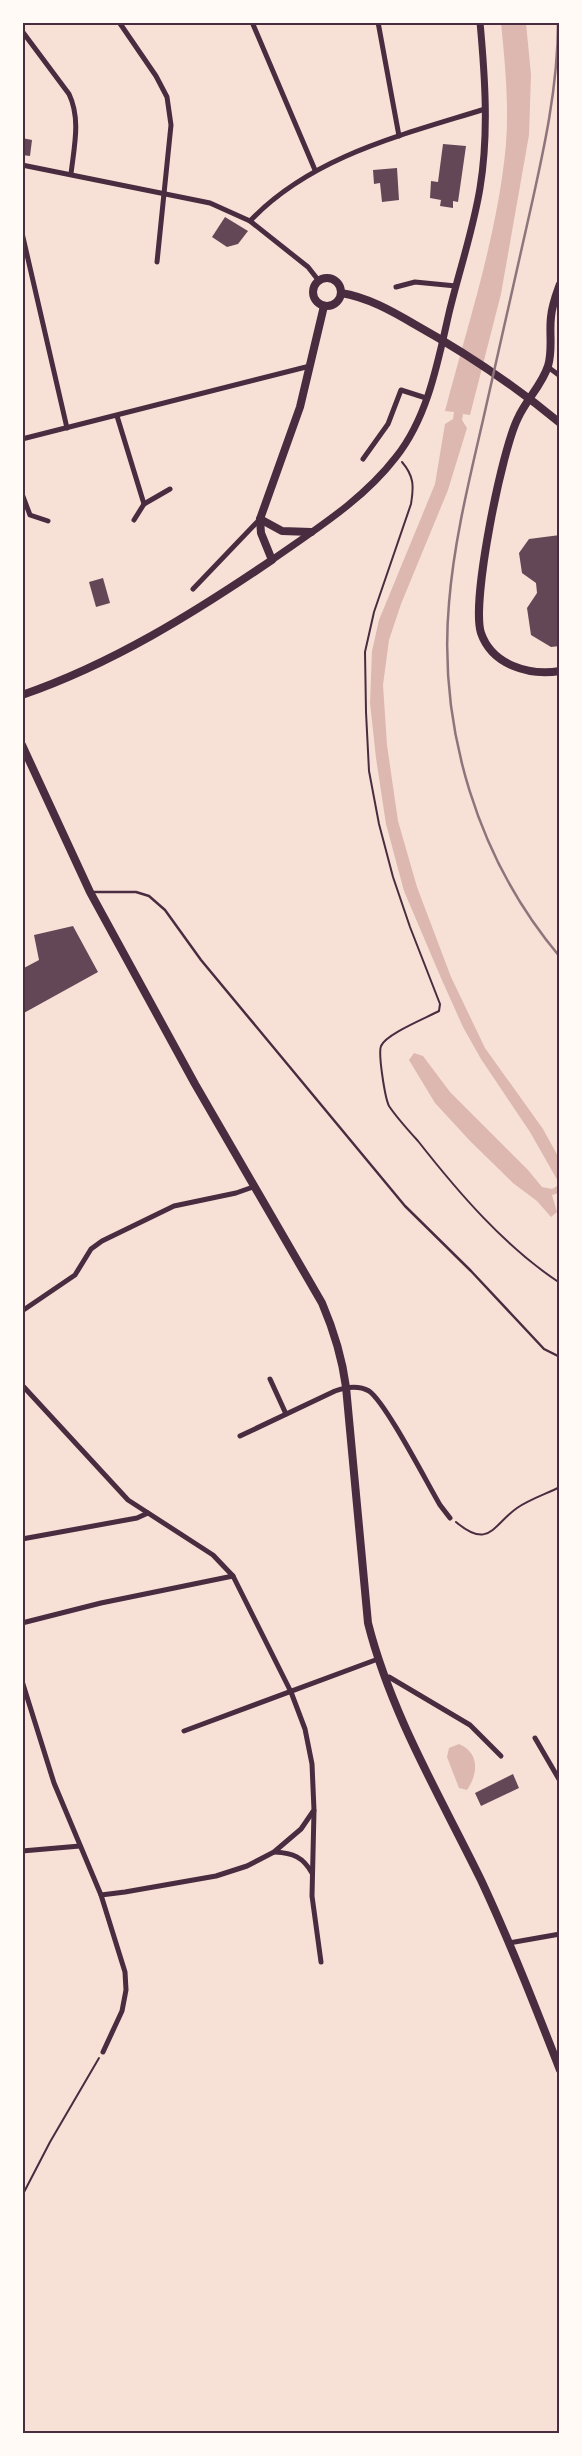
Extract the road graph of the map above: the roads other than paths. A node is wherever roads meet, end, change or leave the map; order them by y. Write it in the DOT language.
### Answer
graph roads {
  1 [pos="129,22"];
  2 [pos="252,22"];
  3 [pos="378,22"];
  4 [pos="480,22"];
  5 [pos="121,25"];
  6 [pos="22,31"];
  7 [pos="485,109"];
  8 [pos="400,136"];
  9 [pos="22,165"];
  10 [pos="315,170"];
  11 [pos="72,174"];
  12 [pos="164,192"];
  13 [pos="250,220"];
  14 [pos="22,233"];
  15 [pos="157,262"];
  16 [pos="319,281"];
  17 [pos="560,284"];
  18 [pos="456,286"];
  19 [pos="396,287"];
  20 [pos="341,293"];
  21 [pos="324,306"];
  22 [pos="310,366"];
  23 [pos="548,367"];
  24 [pos="560,376"];
  25 [pos="426,398"];
  26 [pos="117,416"];
  27 [pos="560,423"];
  28 [pos="67,428"];
  29 [pos="22,439"];
  30 [pos="363,459"];
  31 [pos="170,489"];
  32 [pos="22,494"];
  33 [pos="144,504"];
  34 [pos="260,519"];
  35 [pos="134,520"];
  36 [pos="48,521"];
  37 [pos="311,532"];
  38 [pos="272,560"];
  39 [pos="194,589"];
  40 [pos="560,671"];
  41 [pos="22,695"];
  42 [pos="22,745"];
  43 [pos="90,892"];
  44 [pos="253,1187"];
  45 [pos="22,1311"];
  46 [pos="560,1357"];
  47 [pos="270,1379"];
  48 [pos="22,1385"];
  49 [pos="346,1387"];
  50 [pos="286,1414"];
  51 [pos="240,1436"];
  52 [pos="148,1513"];
  53 [pos="450,1518"];
  54 [pos="22,1539"];
  55 [pos="233,1576"];
  56 [pos="22,1623"];
  57 [pos="378,1659"];
  58 [pos="384,1678"];
  59 [pos="22,1681"];
  60 [pos="291,1692"];
  61 [pos="184,1731"];
  62 [pos="536,1738"];
  63 [pos="500,1756"];
  64 [pos="560,1781"];
  65 [pos="314,1810"];
  66 [pos="80,1846"];
  67 [pos="22,1851"];
  68 [pos="274,1852"];
  69 [pos="312,1873"];
  70 [pos="101,1894"];
  71 [pos="560,1934"];
  72 [pos="509,1943"];
  73 [pos="320,1962"];
  74 [pos="103,2052"];
  75 [pos="560,2070"];
  1 -- 5 [label="street"];
  2 -- 10 [label="street"];
  3 -- 8 [label="street"];
  4 -- 7 [label="street"];
  5 -- 12 [label="street"];
  6 -- 11 [label="street"];
  7 -- 8 [label="street"];
  7 -- 18 [label="street"];
  8 -- 10 [label="street"];
  9 -- 11 [label="street"];
  10 -- 13 [label="street"];
  11 -- 12 [label="street"];
  12 -- 13 [label="street"];
  12 -- 15 [label="street"];
  13 -- 16 [label="street"];
  14 -- 28 [label="street"];
  16 -- 20 [label="main road"];
  16 -- 21 [label="main road"];
  17 -- 23 [label="main road"];
  18 -- 19 [label="street"];
  18 -- 25 [label="street"];
  20 -- 21 [label="main road"];
  20 -- 27 [label="main road"];
  21 -- 22 [label="main road"];
  22 -- 26 [label="street"];
  22 -- 34 [label="main road"];
  23 -- 24 [label="street"];
  23 -- 40 [label="main road"];
  25 -- 30 [label="street"];
  25 -- 37 [label="street"];
  26 -- 28 [label="street"];
  26 -- 33 [label="street"];
  28 -- 29 [label="street"];
  31 -- 33 [label="street"];
  32 -- 36 [label="street"];
  33 -- 35 [label="street"];
  34 -- 37 [label="main road"];
  34 -- 38 [label="main road"];
  34 -- 39 [label="street"];
  37 -- 38 [label="street"];
  38 -- 41 [label="main road"];
  42 -- 43 [label="main road"];
  43 -- 44 [label="main road"];
  43 -- 46 [label="lane"];
  44 -- 45 [label="street"];
  44 -- 49 [label="main road"];
  47 -- 50 [label="street"];
  48 -- 52 [label="street"];
  49 -- 50 [label="street"];
  49 -- 53 [label="street"];
  49 -- 57 [label="main road"];
  50 -- 51 [label="street"];
  52 -- 54 [label="street"];
  52 -- 55 [label="street"];
  55 -- 56 [label="street"];
  55 -- 60 [label="street"];
  57 -- 58 [label="main road"];
  57 -- 60 [label="street"];
  58 -- 63 [label="street"];
  58 -- 72 [label="main road"];
  59 -- 66 [label="street"];
  60 -- 61 [label="street"];
  60 -- 65 [label="street"];
  62 -- 64 [label="street"];
  65 -- 68 [label="street"];
  65 -- 69 [label="street"];
  66 -- 67 [label="street"];
  66 -- 70 [label="street"];
  68 -- 69 [label="street"];
  68 -- 70 [label="street"];
  69 -- 73 [label="street"];
  70 -- 74 [label="street"];
  71 -- 72 [label="street"];
  72 -- 75 [label="main road"];
}
